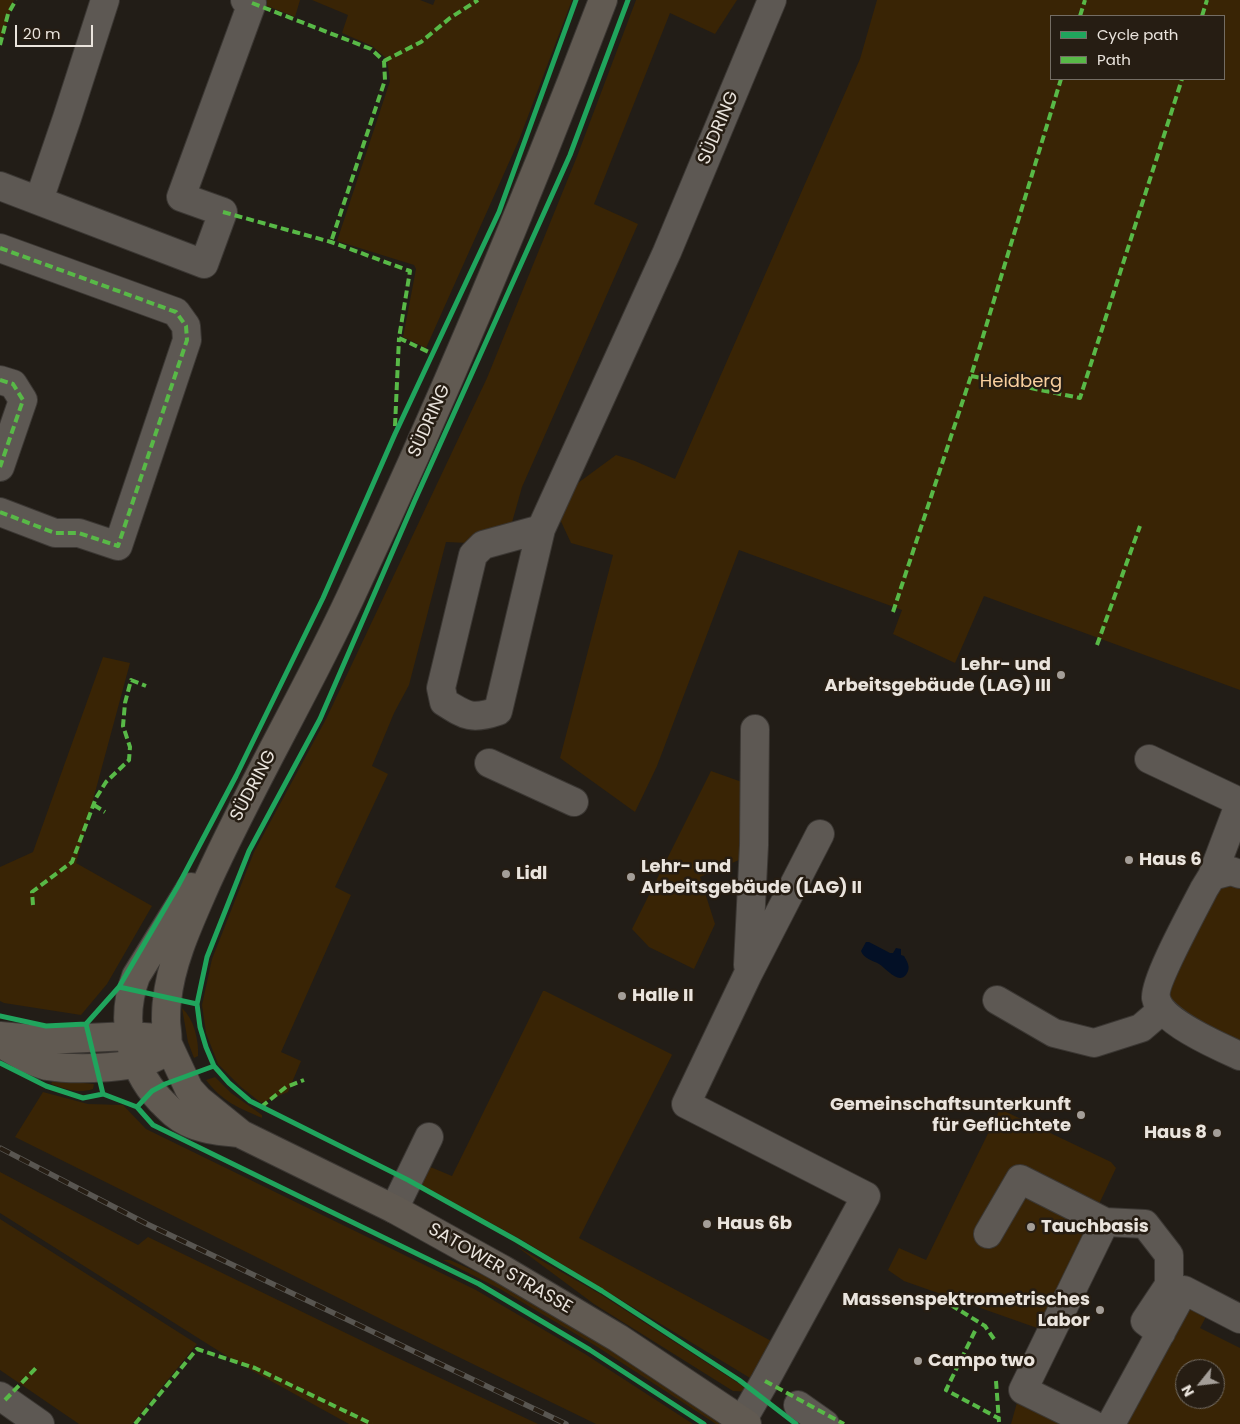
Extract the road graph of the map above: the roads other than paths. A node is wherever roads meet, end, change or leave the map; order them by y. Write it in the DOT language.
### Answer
graph roads {
  1 [pos="105,0"];
  2 [pos="245,0"];
  3 [pos="603,0"];
  4 [pos="772,0"];
  5 [pos="0,186"];
  6 [pos="39,200"];
  7 [pos="0,248"];
  8 [pos="0,380"];
  9 [pos="0,467"];
  10 [pos="0,512"];
  11 [pos="541,529"];
  12 [pos="755,729"];
  13 [pos="1149,759"];
  14 [pos="489,763"];
  15 [pos="574,802"];
  16 [pos="1240,802"];
  17 [pos="231,830"];
  18 [pos="820,834"];
  19 [pos="1240,874"];
  20 [pos="1212,876"];
  21 [pos="748,974"];
  22 [pos="997,1000"];
  23 [pos="1162,1010"];
  24 [pos="0,1036"];
  25 [pos="129,1036"];
  26 [pos="0,1043"];
  27 [pos="168,1044"];
  28 [pos="1240,1056"];
  29 [pos="136,1064"];
  30 [pos="241,1134"];
  31 [pos="429,1137"];
  32 [pos="394,1209"];
  33 [pos="1105,1222"];
  34 [pos="988,1234"];
  35 [pos="1240,1319"];
  36 [pos="1161,1332"];
  37 [pos="0,1396"];
  38 [pos="798,1404"];
  39 [pos="744,1422"];
  40 [pos="40,1424"];
  41 [pos="825,1424"];
  42 [pos="1092,1424"];
  43 [pos="1111,1424"];
  1 -- 6 [label="street"];
  2 -- 6 [label="street"];
  3 -- 17 [label="main road, SÜDRING"];
  4 -- 11 [label="street, SÜDRING"];
  5 -- 6 [label="street"];
  7 -- 10 [label="street"];
  8 -- 9 [label="street"];
  11 -- 11 [label="street, SÜDRING"];
  12 -- 21 [label="street"];
  13 -- 16 [label="street"];
  14 -- 15 [label="street"];
  16 -- 20 [label="street"];
  17 -- 25 [label="main road, SÜDRING"];
  17 -- 27 [label="main road, SÜDRING"];
  18 -- 21 [label="street"];
  19 -- 20 [label="street"];
  20 -- 23 [label="street"];
  21 -- 39 [label="street"];
  22 -- 23 [label="street"];
  23 -- 28 [label="street"];
  24 -- 25 [label="main road"];
  25 -- 27 [label="main road"];
  25 -- 29 [label="main road, SÜDRING"];
  26 -- 29 [label="main road"];
  27 -- 29 [label="main road"];
  27 -- 30 [label="main road, SATOWER STRASSE"];
  29 -- 30 [label="main road, SATOWER STRASSE"];
  30 -- 32 [label="main road, SATOWER STRASSE"];
  31 -- 32 [label="street"];
  32 -- 39 [label="main road, SATOWER STRASSE"];
  33 -- 34 [label="street"];
  33 -- 36 [label="street"];
  33 -- 42 [label="street"];
  35 -- 36 [label="street"];
  36 -- 43 [label="street"];
  37 -- 40 [label="street"];
  38 -- 41 [label="street"];
}
